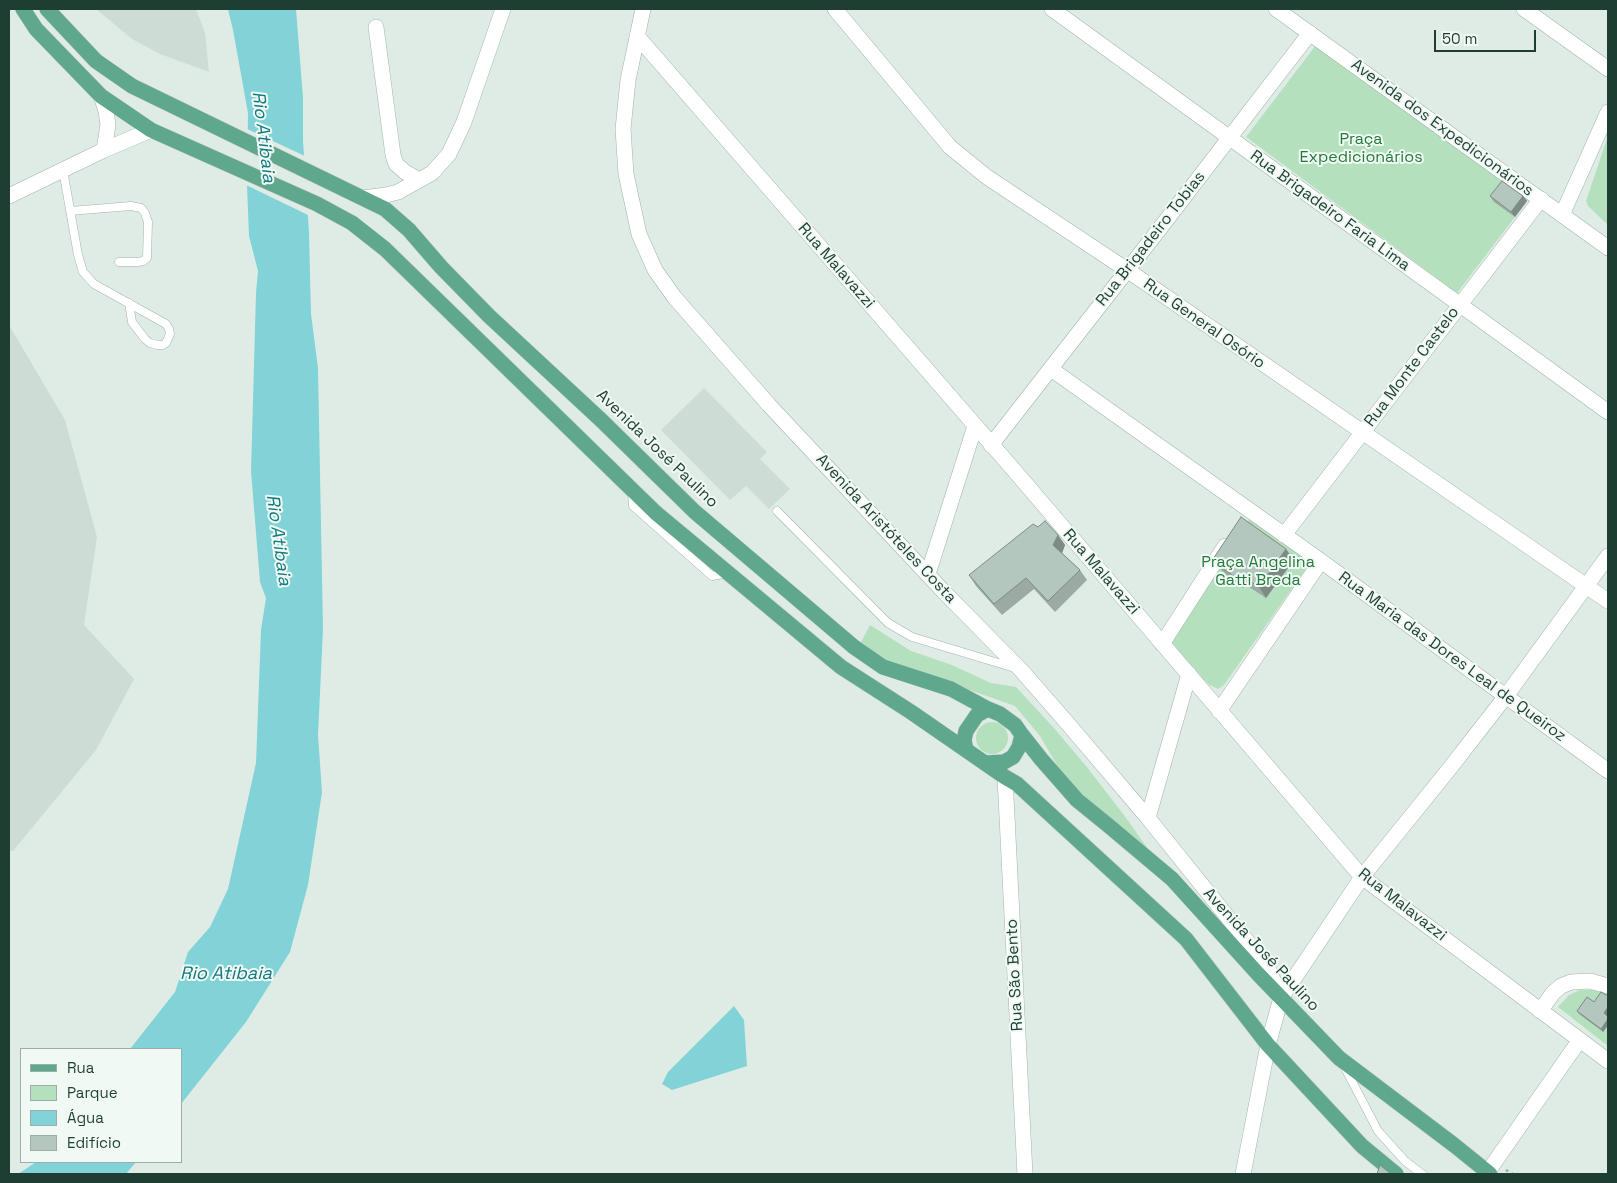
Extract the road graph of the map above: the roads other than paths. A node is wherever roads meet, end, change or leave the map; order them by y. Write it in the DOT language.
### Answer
graph roads {
  1 [pos="23,9"];
  2 [pos="47,9"];
  3 [pos="503,9"];
  4 [pos="644,9"];
  5 [pos="835,9"];
  6 [pos="1052,9"];
  7 [pos="1276,9"];
  8 [pos="1524,9"];
  9 [pos="376,27"];
  10 [pos="1310,33"];
  11 [pos="637,36"];
  12 [pos="1608,69"];
  13 [pos="101,96"];
  14 [pos="1608,112"];
  15 [pos="151,130"];
  16 [pos="1229,138"];
  17 [pos="104,150"];
  18 [pos="63,170"];
  19 [pos="419,180"];
  20 [pos="9,196"];
  21 [pos="363,198"];
  22 [pos="1541,199"];
  23 [pos="70,211"];
  24 [pos="1562,215"];
  25 [pos="1608,248"];
  26 [pos="119,262"];
  27 [pos="1127,270"];
  28 [pos="129,303"];
  29 [pos="1460,305"];
  30 [pos="1051,369"];
  31 [pos="1608,412"];
  32 [pos="975,426"];
  33 [pos="1363,433"];
  34 [pos="991,445"];
  35 [pos="777,511"];
  36 [pos="1232,535"];
  37 [pos="1284,536"];
  38 [pos="1608,556"];
  39 [pos="1321,561"];
  40 [pos="928,574"];
  41 [pos="1586,586"];
  42 [pos="1608,601"];
  43 [pos="1162,644"];
  44 [pos="1020,670"];
  45 [pos="1188,674"];
  46 [pos="1506,696"];
  47 [pos="988,709"];
  48 [pos="1219,711"];
  49 [pos="1022,735"];
  50 [pos="966,750"];
  51 [pos="1013,757"];
  52 [pos="985,763"];
  53 [pos="1608,772"];
  54 [pos="1005,777"];
  55 [pos="1148,818"];
  56 [pos="1362,877"];
  57 [pos="1608,986"];
  58 [pos="1281,998"];
  59 [pos="1540,1011"];
  60 [pos="1580,1041"];
  61 [pos="1268,1045"];
  62 [pos="1340,1058"];
  63 [pos="1608,1061"];
  64 [pos="1488,1173"];
  65 [pos="1024,1174"];
  66 [pos="1244,1174"];
  67 [pos="1396,1174"];
  68 [pos="1422,1174"];
  1 -- 13 [label="main road"];
  2 -- 21 [label="main road, Avenida José Paulino"];
  3 -- 19 [label="street"];
  4 -- 11 [label="street, Avenida Aristóteles Costa"];
  5 -- 27 [label="street, Rua General Osório"];
  6 -- 16 [label="street, Rua Brigadeiro Faria Lima"];
  7 -- 10 [label="street, Avenida dos Expedicionários"];
  8 -- 12 [label="street"];
  9 -- 19 [label="street"];
  10 -- 16 [label="street, Rua Brigadeiro Tobias"];
  10 -- 22 [label="street, Avenida dos Expedicionários"];
  11 -- 32 [label="street, Rua Malavazzi"];
  11 -- 40 [label="street, Avenida Aristóteles Costa"];
  13 -- 15 [label="main road"];
  13 -- 17 [label="street"];
  14 -- 24 [label="street"];
  15 -- 17 [label="street"];
  15 -- 50 [label="main road"];
  16 -- 27 [label="street, Rua Brigadeiro Tobias"];
  16 -- 29 [label="street, Rua Brigadeiro Faria Lima"];
  17 -- 18 [label="street"];
  18 -- 20 [label="street"];
  18 -- 23 [label="lane"];
  19 -- 21 [label="street"];
  21 -- 47 [label="main road, Avenida José Paulino"];
  22 -- 24 [label="street, Avenida dos Expedicionários"];
  22 -- 29 [label="street, Rua Monte Castelo"];
  23 -- 26 [label="lane"];
  23 -- 28 [label="lane"];
  24 -- 25 [label="street, Avenida dos Expedicionários"];
  27 -- 30 [label="street, Rua Brigadeiro Tobias"];
  27 -- 33 [label="street, Rua General Osório"];
  28 -- 28 [label="lane"];
  29 -- 31 [label="street, Rua Brigadeiro Faria Lima"];
  29 -- 33 [label="street, Rua Monte Castelo"];
  30 -- 34 [label="street, Rua Brigadeiro Tobias"];
  30 -- 37 [label="street, Rua Maria das Dores Leal de Queiroz"];
  32 -- 34 [label="street, Rua Malavazzi"];
  32 -- 40 [label="street"];
  33 -- 37 [label="street, Rua Monte Castelo"];
  33 -- 41 [label="street, Rua General Osório"];
  34 -- 43 [label="street, Rua Malavazzi"];
  35 -- 44 [label="lane"];
  36 -- 43 [label="street"];
  37 -- 39 [label="street, Rua Maria das Dores Leal de Queiroz"];
  38 -- 41 [label="street"];
  39 -- 46 [label="street, Rua Maria das Dores Leal de Queiroz"];
  39 -- 48 [label="street"];
  40 -- 44 [label="street, Avenida Aristóteles Costa"];
  41 -- 42 [label="street, Rua General Osório"];
  41 -- 46 [label="street"];
  43 -- 45 [label="street, Rua Malavazzi"];
  44 -- 55 [label="street, Avenida Aristóteles Costa"];
  45 -- 48 [label="street, Rua Malavazzi"];
  45 -- 55 [label="street"];
  46 -- 53 [label="street, Rua Maria das Dores Leal de Queiroz"];
  46 -- 56 [label="street"];
  47 -- 49 [label="main road"];
  47 -- 50 [label="main road"];
  48 -- 56 [label="street, Rua Malavazzi"];
  49 -- 51 [label="main road"];
  49 -- 58 [label="main road, Avenida José Paulino"];
  50 -- 52 [label="main road"];
  51 -- 52 [label="main road"];
  51 -- 54 [label="main road"];
  52 -- 54 [label="main road"];
  54 -- 61 [label="main road"];
  54 -- 65 [label="street, Rua São Bento"];
  55 -- 58 [label="street, Avenida Aristóteles Costa"];
  56 -- 58 [label="street"];
  56 -- 59 [label="street, Rua Malavazzi"];
  57 -- 59 [label="street"];
  58 -- 61 [label="street"];
  58 -- 62 [label="main road, Avenida José Paulino"];
  59 -- 60 [label="street, Rua Malavazzi"];
  60 -- 63 [label="street, Rua Malavazzi"];
  60 -- 64 [label="street"];
  61 -- 66 [label="street"];
  61 -- 67 [label="main road"];
  62 -- 64 [label="main road, Avenida José Paulino"];
  62 -- 68 [label="lane"];
}
